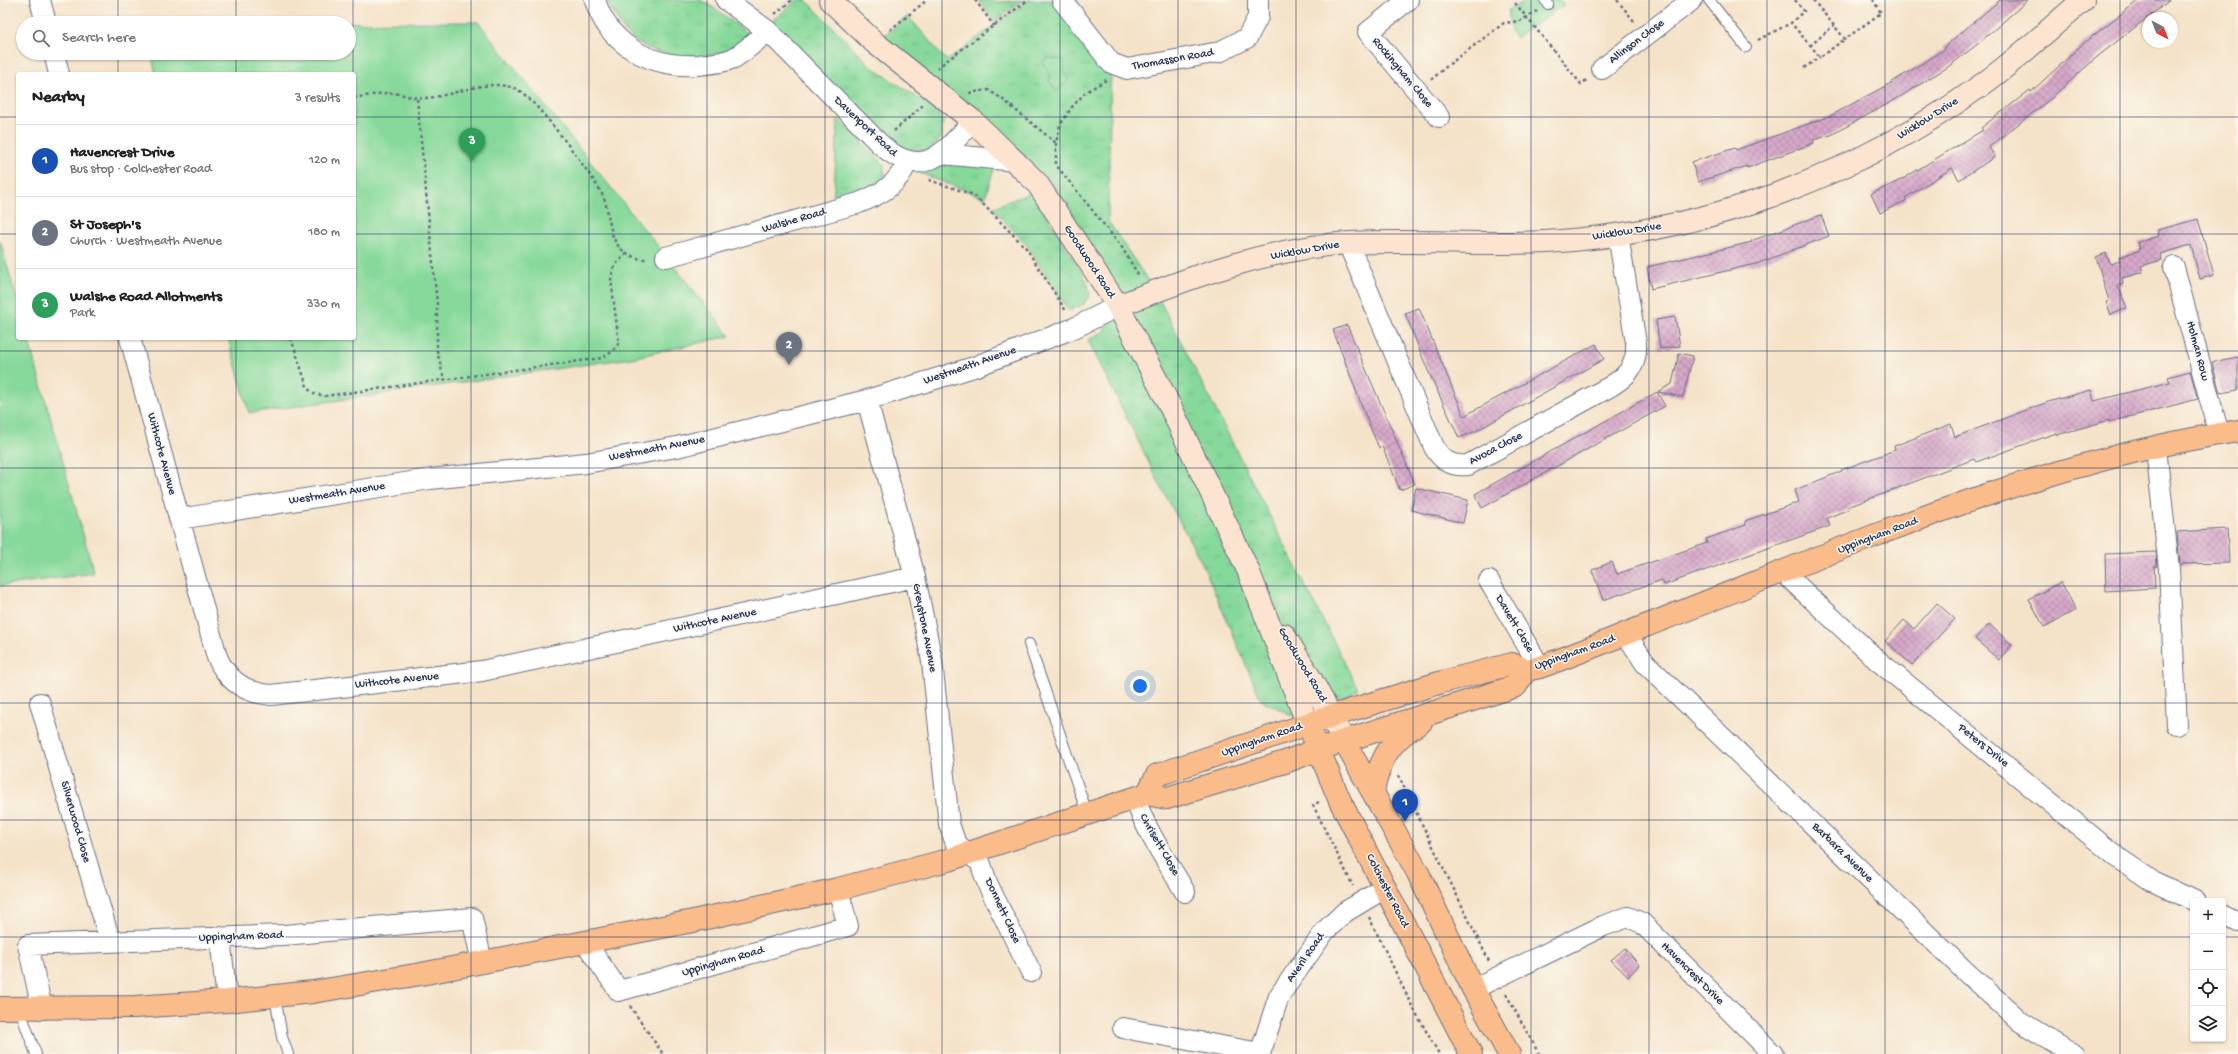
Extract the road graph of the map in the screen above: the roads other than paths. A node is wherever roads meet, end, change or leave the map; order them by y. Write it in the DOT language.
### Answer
graph roads {
  1 [pos="40,0"];
  2 [pos="595,0"];
  3 [pos="726,0"];
  4 [pos="830,0"];
  5 [pos="1062,0"];
  6 [pos="1258,0"];
  7 [pos="1408,0"];
  8 [pos="1692,0"];
  9 [pos="1709,0"];
  10 [pos="2082,0"];
  11 [pos="44,16"];
  12 [pos="768,31"];
  13 [pos="1746,47"];
  14 [pos="56,60"];
  15 [pos="1602,69"];
  16 [pos="59,72"];
  17 [pos="1439,118"];
  18 [pos="973,121"];
  19 [pos="942,154"];
  20 [pos="1016,161"];
  21 [pos="905,167"];
  22 [pos="1618,234"];
  23 [pos="1348,243"];
  24 [pos="666,257"];
  25 [pos="2174,268"];
  26 [pos="1118,306"];
  27 [pos="131,340"];
  28 [pos="867,400"];
  29 [pos="2229,433"];
  30 [pos="2156,448"];
  31 [pos="179,519"];
  32 [pos="1784,573"];
  33 [pos="915,577"];
  34 [pos="1489,581"];
  35 [pos="1257,591"];
  36 [pos="1626,634"];
  37 [pos="1029,644"];
  38 [pos="1533,669"];
  39 [pos="40,703"];
  40 [pos="1438,712"];
  41 [pos="1332,716"];
  42 [pos="1308,725"];
  43 [pos="2177,725"];
  44 [pos="1344,741"];
  45 [pos="1318,749"];
  46 [pos="1373,792"];
  47 [pos="1141,796"];
  48 [pos="1087,813"];
  49 [pos="968,854"];
  50 [pos="1386,888"];
  51 [pos="838,889"];
  52 [pos="1185,892"];
  53 [pos="2190,899"];
  54 [pos="2226,916"];
  55 [pos="2238,922"];
  56 [pos="220,938"];
  57 [pos="110,941"];
  58 [pos="585,942"];
  59 [pos="482,962"];
  60 [pos="1031,972"];
  61 [pos="1473,989"];
  62 [pos="275,996"];
  63 [pos="227,1002"];
  64 [pos="9,1008"];
  65 [pos="42,1009"];
  66 [pos="1123,1028"];
  67 [pos="36,1054"];
  68 [pos="288,1054"];
  69 [pos="1260,1054"];
  70 [pos="1471,1054"];
  71 [pos="1509,1054"];
  72 [pos="1772,1054"];
  73 [pos="2073,1054"];
  1 -- 11 [label="street"];
  2 -- 12 [label="street"];
  3 -- 12 [label="street, Davenport Road"];
  4 -- 18 [label="street, Goodwood Road"];
  5 -- 6 [label="street, Thomasson Road"];
  7 -- 17 [label="street, Rockingham Close"];
  8 -- 15 [label="street, Allinson Close"];
  9 -- 13 [label="lane"];
  10 -- 22 [label="street, Wicklow Drive"];
  12 -- 21 [label="street, Davenport Road"];
  14 -- 16 [label="street"];
  18 -- 19 [label="street, Davenport Road"];
  18 -- 20 [label="street, Goodwood Road"];
  19 -- 20 [label="street"];
  19 -- 21 [label="street, Davenport Road"];
  20 -- 26 [label="street, Goodwood Road"];
  21 -- 24 [label="street, Walshe Road"];
  22 -- 23 [label="street, Wicklow Drive"];
  22 -- 23 [label="street, Avoca Close"];
  23 -- 26 [label="street, Wicklow Drive"];
  25 -- 29 [label="street, Holman Row"];
  26 -- 28 [label="street, Westmeath Avenue"];
  26 -- 35 [label="street, Goodwood Road"];
  27 -- 31 [label="street, Withcote Avenue"];
  28 -- 31 [label="street, Westmeath Avenue"];
  28 -- 33 [label="street, Greystone Avenue"];
  29 -- 30 [label="highway, Uppingham Road"];
  30 -- 32 [label="highway, Uppingham Road"];
  30 -- 43 [label="street"];
  31 -- 33 [label="street, Withcote Avenue"];
  32 -- 36 [label="highway, Uppingham Road"];
  32 -- 53 [label="street, Peters Drive"];
  33 -- 49 [label="street, Greystone Avenue"];
  34 -- 38 [label="street, Davett Close"];
  35 -- 41 [label="street, Goodwood Road"];
  35 -- 42 [label="street, Goodwood Road"];
  36 -- 38 [label="highway, Uppingham Road"];
  36 -- 73 [label="street, Barbara Avenue"];
  37 -- 48 [label="lane"];
  38 -- 40 [label="highway, Uppingham Road"];
  38 -- 41 [label="highway, Uppingham Road"];
  39 -- 57 [label="street, Silverwood Close"];
  40 -- 44 [label="highway, Uppingham Road"];
  40 -- 46 [label="highway"];
  41 -- 42 [label="highway, Uppingham Road"];
  41 -- 44 [label="street, Goodwood Road"];
  42 -- 45 [label="highway, Colchester Road"];
  42 -- 47 [label="highway, Uppingham Road"];
  44 -- 45 [label="highway, Uppingham Road"];
  44 -- 46 [label="highway"];
  45 -- 47 [label="highway, Uppingham Road"];
  45 -- 50 [label="highway, Colchester Road"];
  46 -- 61 [label="highway"];
  47 -- 48 [label="highway, Uppingham Road"];
  47 -- 52 [label="street, Chrisett Close"];
  48 -- 49 [label="highway, Uppingham Road"];
  49 -- 51 [label="highway, Uppingham Road"];
  49 -- 60 [label="street, Donnett Close"];
  50 -- 69 [label="street, Averil Road"];
  50 -- 70 [label="highway, Colchester Road"];
  51 -- 58 [label="highway, Uppingham Road"];
  51 -- 58 [label="street, Uppingham Road"];
  54 -- 55 [label="street"];
  56 -- 57 [label="street, Uppingham Road"];
  56 -- 59 [label="street, Uppingham Road"];
  56 -- 63 [label="street"];
  57 -- 65 [label="street, Uppingham Road"];
  58 -- 59 [label="highway, Uppingham Road"];
  59 -- 62 [label="highway, Uppingham Road"];
  61 -- 71 [label="highway"];
  61 -- 72 [label="street, Havencrest Drive"];
  62 -- 63 [label="highway, Uppingham Road"];
  62 -- 68 [label="lane"];
  63 -- 65 [label="highway, Uppingham Road"];
  64 -- 65 [label="highway, Uppingham Road"];
  64 -- 67 [label="lane"];
  66 -- 69 [label="street"];
}
